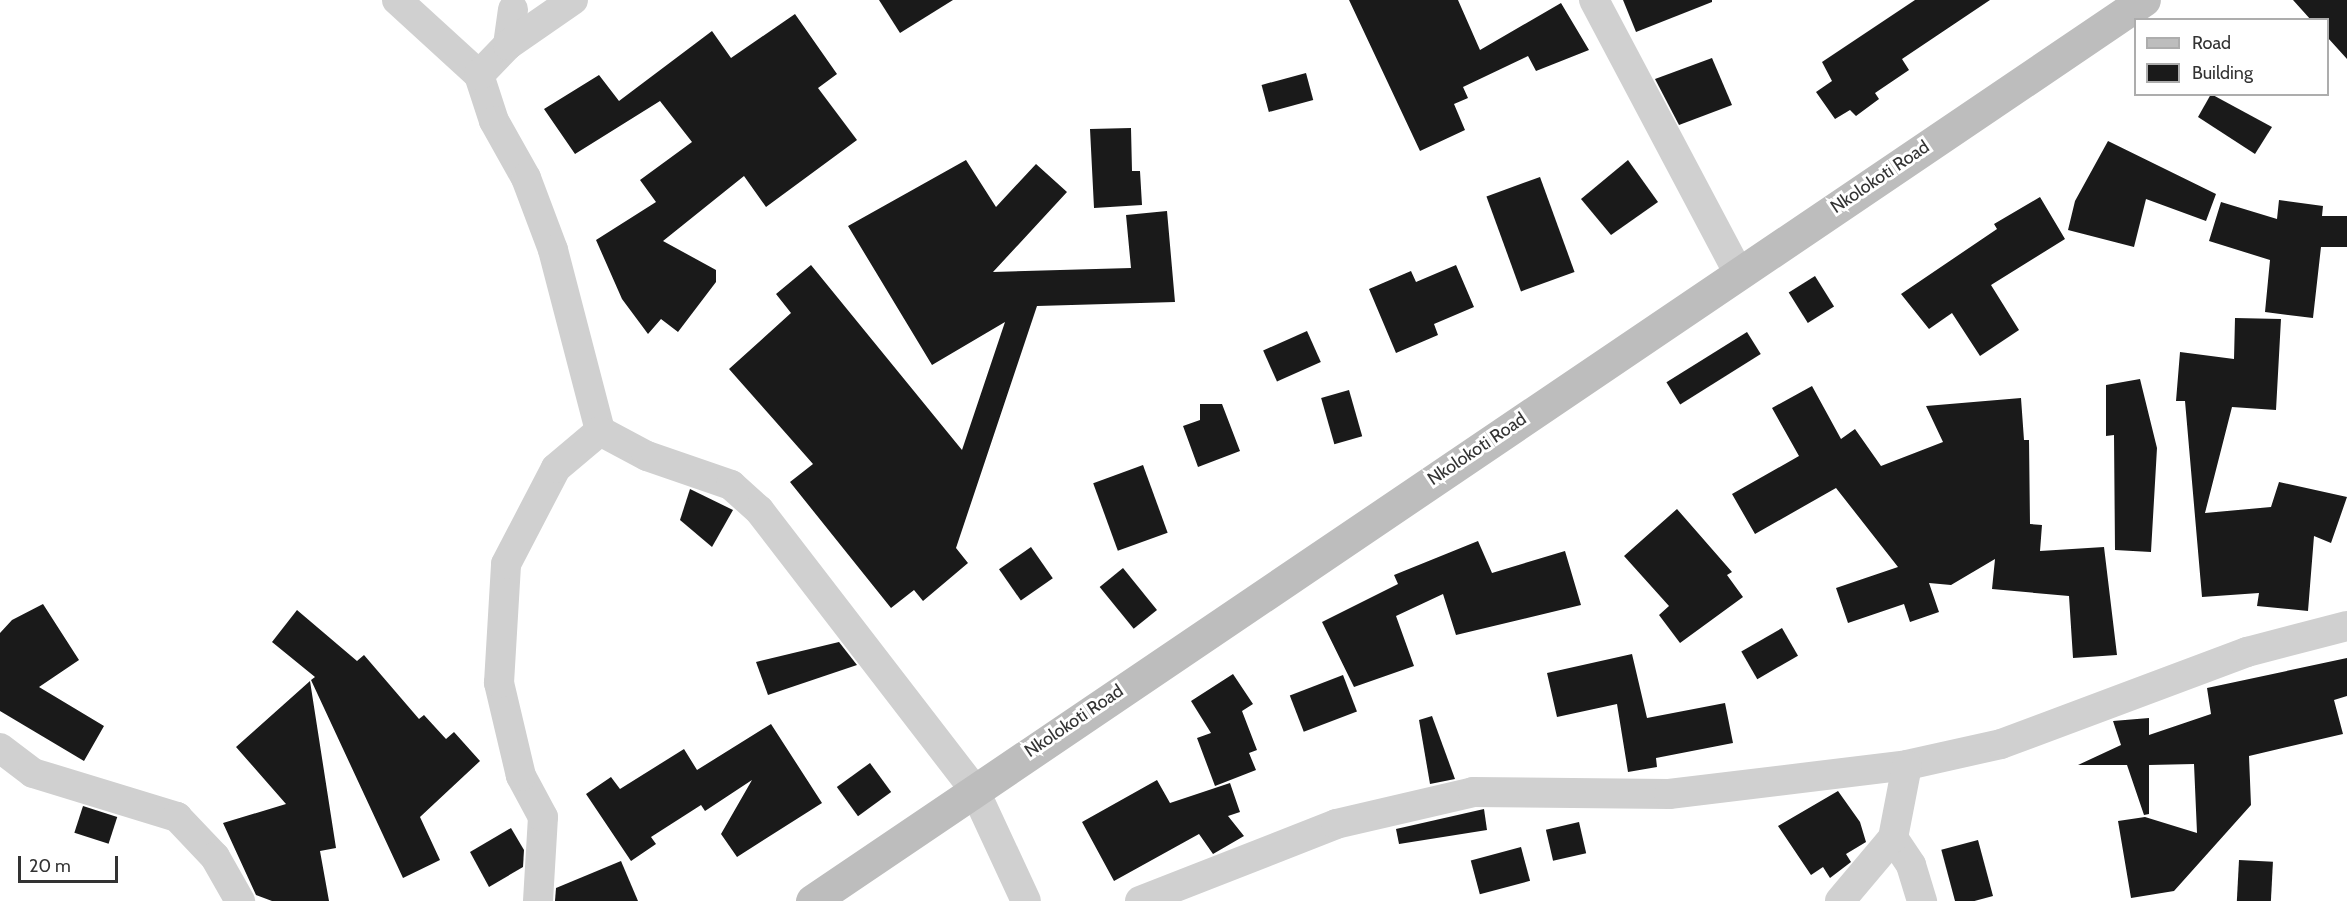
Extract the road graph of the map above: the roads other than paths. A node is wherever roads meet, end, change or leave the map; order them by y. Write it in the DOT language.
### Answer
graph roads {
  1 [pos="397,0"];
  2 [pos="573,0"];
  3 [pos="1594,0"];
  4 [pos="2144,0"];
  5 [pos="513,9"];
  6 [pos="508,45"];
  7 [pos="479,75"];
  8 [pos="1738,272"];
  9 [pos="600,430"];
  10 [pos="2347,626"];
  11 [pos="0,748"];
  12 [pos="1908,765"];
  13 [pos="974,789"];
  14 [pos="1893,838"];
  15 [pos="240,901"];
  16 [pos="538,901"];
  17 [pos="812,901"];
  18 [pos="1026,901"];
  19 [pos="1140,901"];
  20 [pos="1840,901"];
  21 [pos="1922,901"];
  1 -- 7 [label="street"];
  2 -- 6 [label="street"];
  3 -- 8 [label="street"];
  4 -- 8 [label="main road, Nkolokoti Road"];
  5 -- 6 [label="street"];
  6 -- 7 [label="street"];
  7 -- 9 [label="street"];
  8 -- 13 [label="main road, Nkolokoti Road"];
  9 -- 13 [label="street"];
  9 -- 16 [label="street"];
  10 -- 12 [label="street"];
  11 -- 15 [label="street"];
  12 -- 14 [label="street"];
  12 -- 19 [label="street"];
  13 -- 17 [label="main road, Nkolokoti Road"];
  13 -- 18 [label="street"];
  14 -- 20 [label="street"];
  14 -- 21 [label="street"];
}
